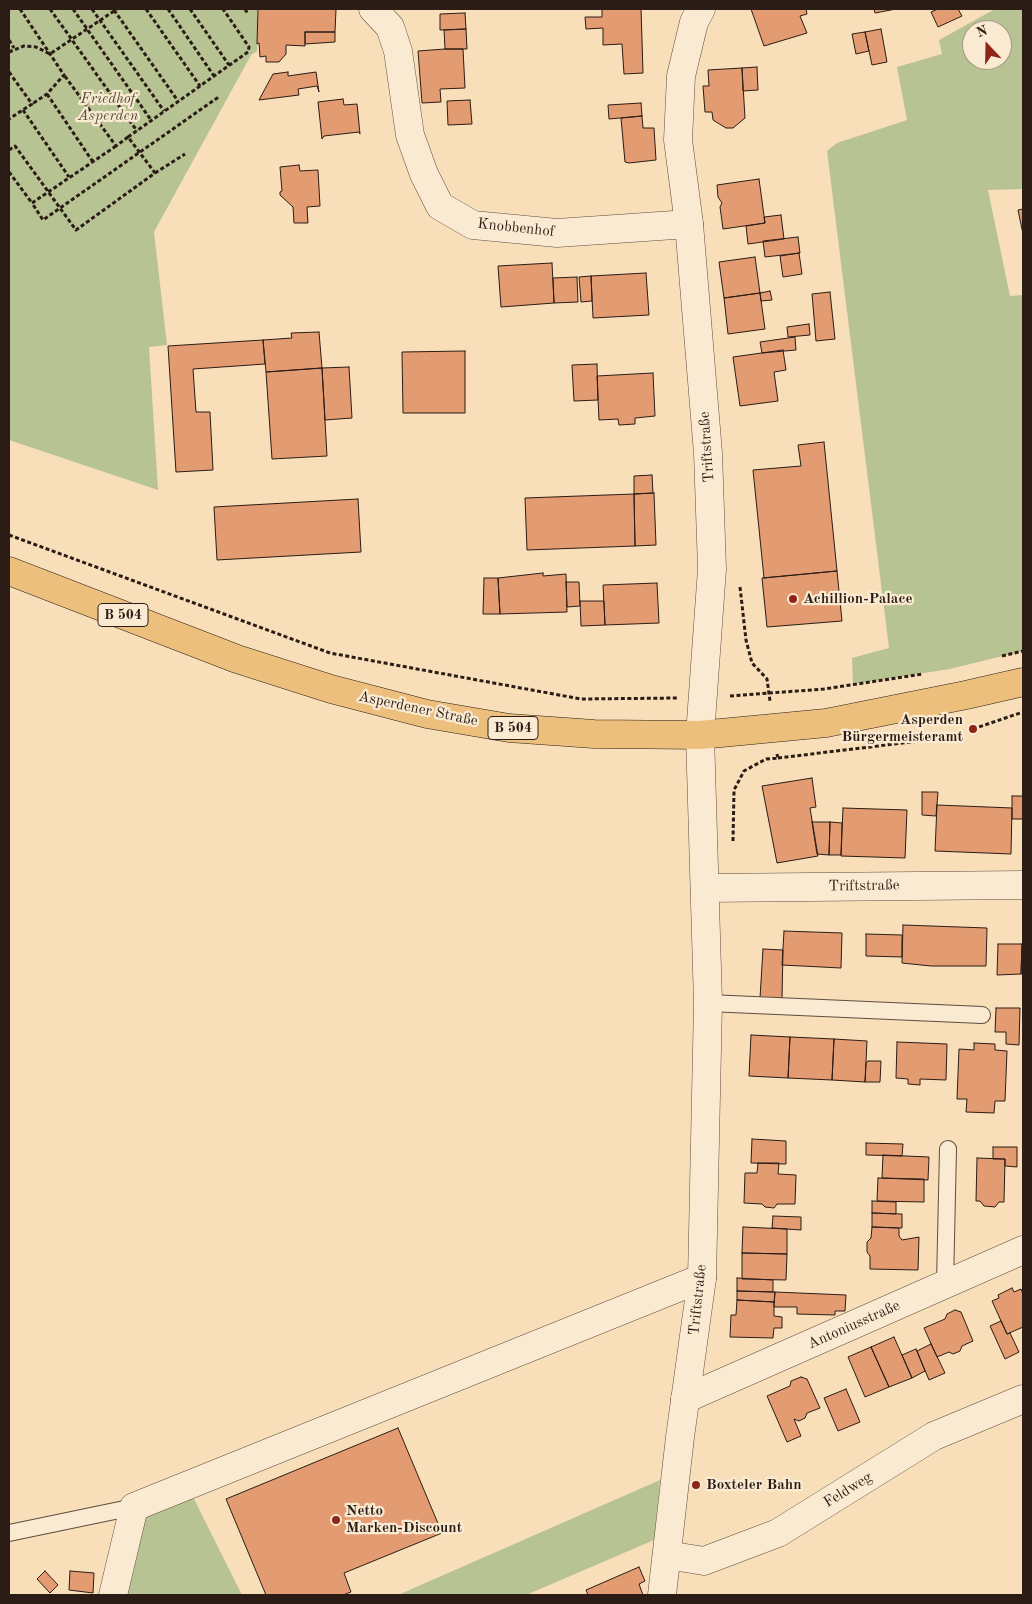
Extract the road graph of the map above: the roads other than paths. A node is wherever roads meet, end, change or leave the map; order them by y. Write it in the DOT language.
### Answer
graph roads {
  1 [pos="373,9"];
  2 [pos="700,9"];
  3 [pos="689,224"];
  4 [pos="9,571"];
  5 [pos="1023,682"];
  6 [pos="700,735"];
  7 [pos="1023,885"];
  8 [pos="705,888"];
  9 [pos="708,1003"];
  10 [pos="982,1015"];
  11 [pos="948,1149"];
  12 [pos="1023,1250"];
  13 [pos="702,1278"];
  14 [pos="945,1284"];
  15 [pos="686,1399"];
  16 [pos="1023,1400"];
  17 [pos="134,1507"];
  18 [pos="9,1533"];
  19 [pos="667,1555"];
  20 [pos="113,1595"];
  21 [pos="662,1595"];
  1 -- 3 [label="street, Knobbenhof"];
  2 -- 3 [label="street, Triftstraße"];
  3 -- 6 [label="street, Triftstraße"];
  4 -- 6 [label="main road, Asperdener Straße / B 504"];
  5 -- 6 [label="main road, Asperdener Straße / B 504"];
  6 -- 8 [label="street, Triftstraße"];
  7 -- 8 [label="street, Triftstraße"];
  8 -- 9 [label="street, Triftstraße"];
  9 -- 10 [label="lane"];
  9 -- 13 [label="street, Triftstraße"];
  11 -- 14 [label="lane"];
  12 -- 14 [label="street, Antoniusstraße"];
  13 -- 15 [label="street, Triftstraße"];
  13 -- 17 [label="street"];
  14 -- 15 [label="street, Antoniusstraße"];
  15 -- 19 [label="street, Triftstraße"];
  16 -- 19 [label="street, Feldweg"];
  17 -- 18 [label="lane"];
  17 -- 20 [label="street"];
  19 -- 21 [label="street, Triftstraße"];
}
